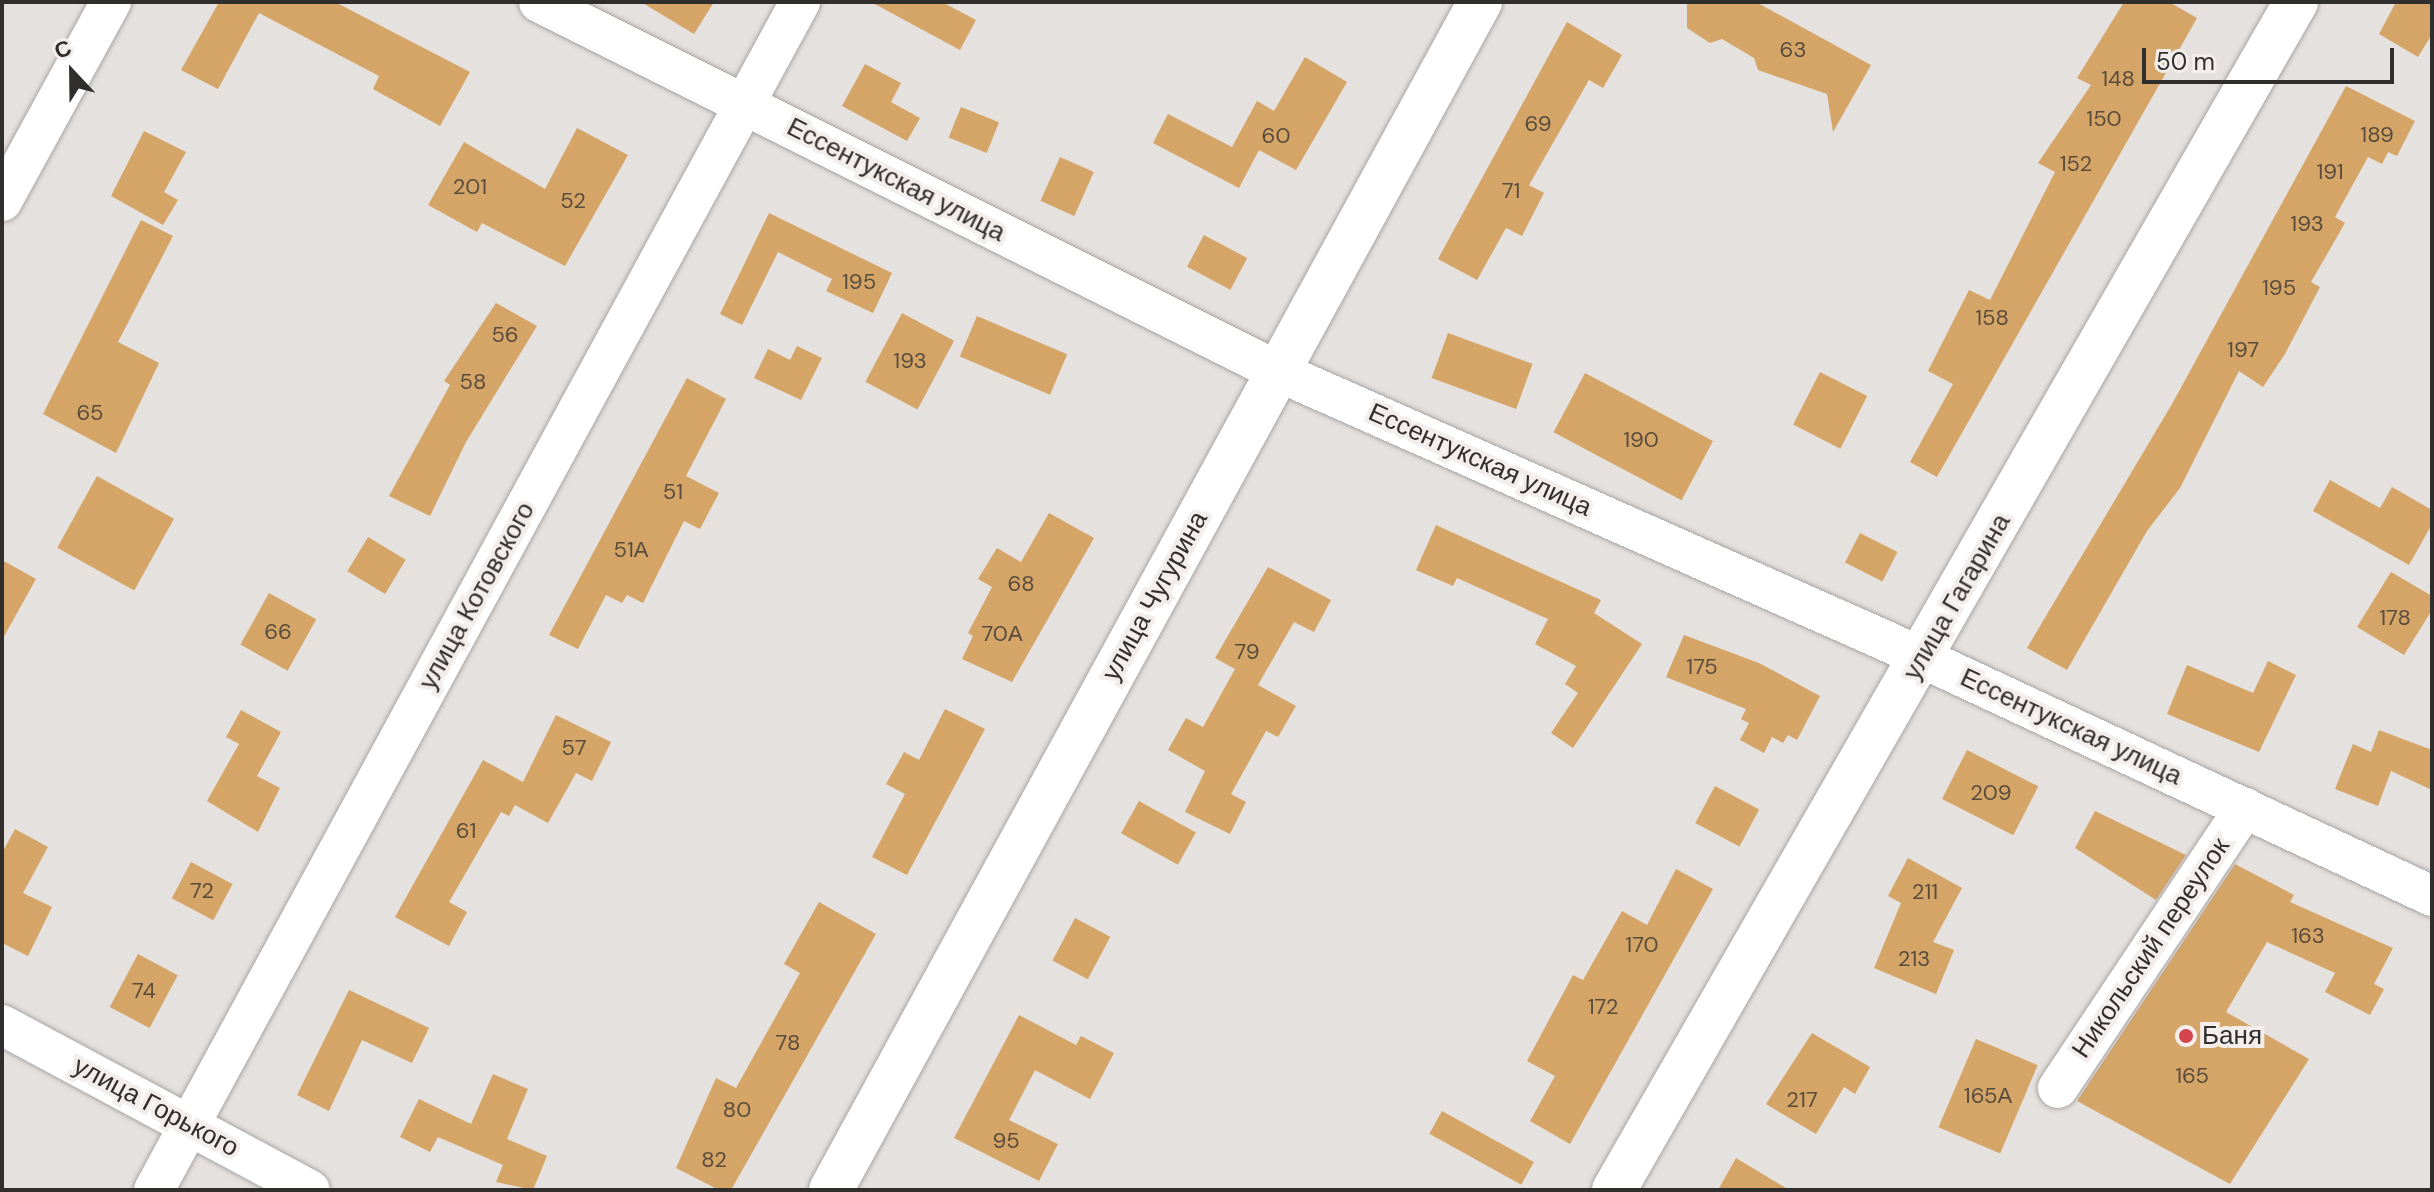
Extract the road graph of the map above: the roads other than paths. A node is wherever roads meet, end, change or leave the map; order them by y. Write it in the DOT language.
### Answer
graph roads {
  1 [pos="111,2"];
  2 [pos="539,2"];
  3 [pos="800,2"];
  4 [pos="1480,2"];
  5 [pos="2296,2"];
  6 [pos="744,104"];
  7 [pos="2,201"];
  8 [pos="1277,371"];
  9 [pos="1922,658"];
  10 [pos="2245,808"];
  11 [pos="2432,896"];
  12 [pos="2,1025"];
  13 [pos="2058,1088"];
  14 [pos="189,1125"];
  15 [pos="154,1190"];
  16 [pos="310,1190"];
  17 [pos="831,1190"];
  18 [pos="1614,1190"];
  1 -- 7 [label="street"];
  2 -- 6 [label="street, Ессентукская улица"];
  3 -- 6 [label="street, улица Котовского"];
  4 -- 8 [label="street, улица Чугурина"];
  5 -- 9 [label="street, улица Гагарина"];
  6 -- 8 [label="street, Ессентукская улица"];
  6 -- 14 [label="street, улица Котовского"];
  8 -- 9 [label="street, Ессентукская улица"];
  8 -- 17 [label="street, улица Чугурина"];
  9 -- 10 [label="street, Ессентукская улица"];
  9 -- 18 [label="street, улица Гагарина"];
  10 -- 11 [label="street, Ессентукская улица"];
  10 -- 13 [label="street, Никольский переулок"];
  12 -- 14 [label="street, улица Горького"];
  14 -- 15 [label="street, улица Котовского"];
  14 -- 16 [label="street, улица Горького"];
}
